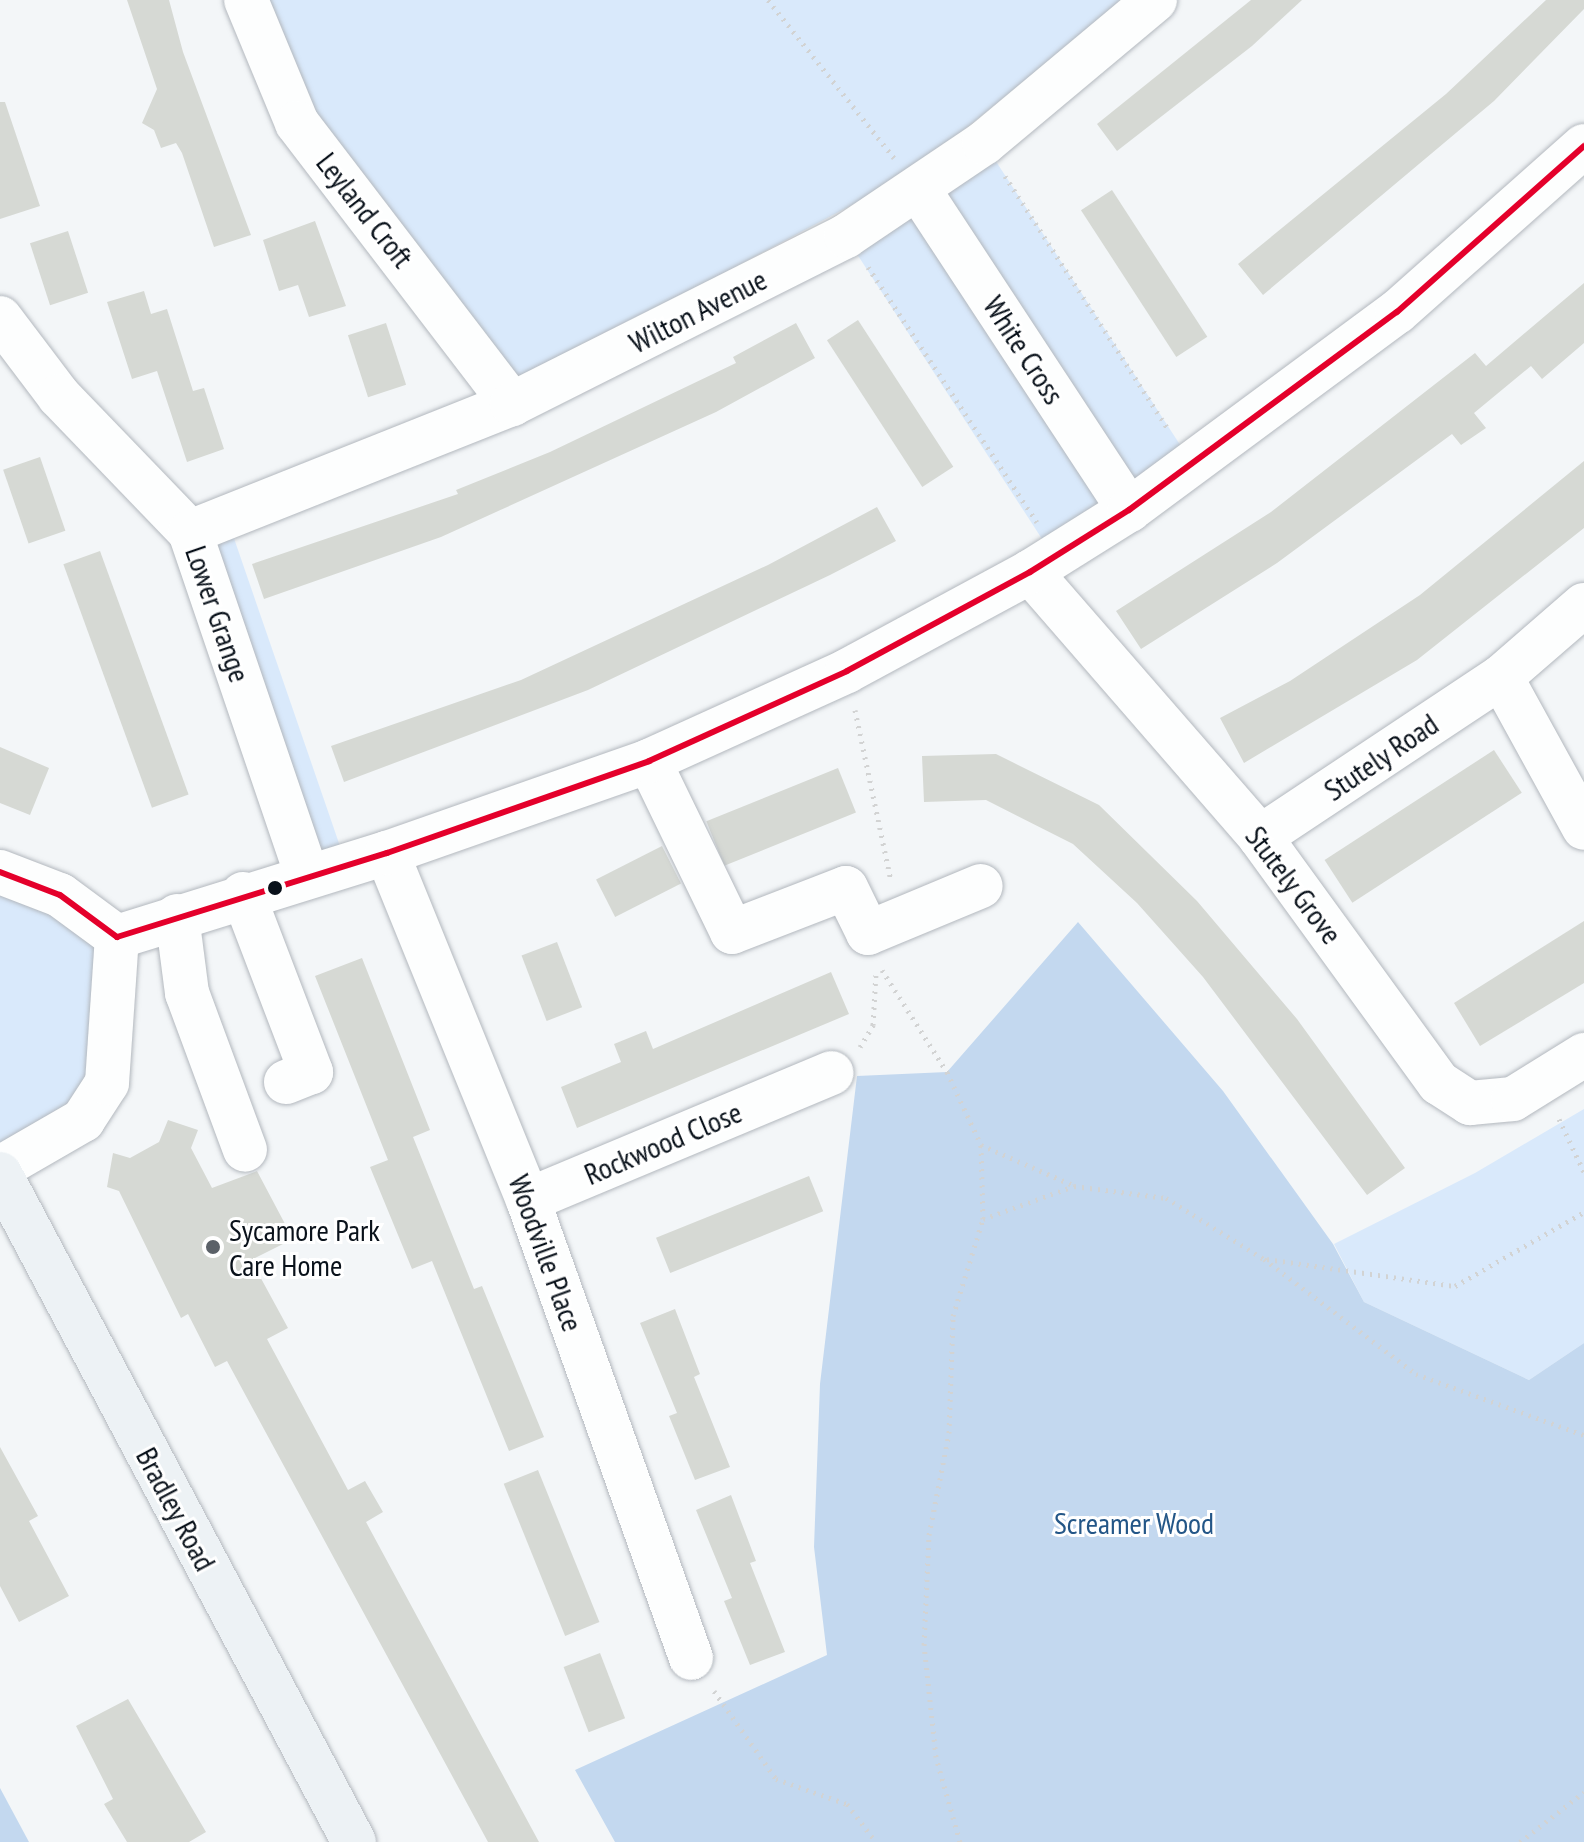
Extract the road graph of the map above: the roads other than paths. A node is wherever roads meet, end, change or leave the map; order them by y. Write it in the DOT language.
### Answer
graph roads {
  1 [pos="246,0"];
  2 [pos="1155,0"];
  3 [pos="1584,146"];
  4 [pos="919,190"];
  5 [pos="0,318"];
  6 [pos="512,404"];
  7 [pos="1129,510"];
  8 [pos="190,532"];
  9 [pos="1044,562"];
  10 [pos="1584,605"];
  11 [pos="1501,677"];
  12 [pos="649,761"];
  13 [pos="1584,828"];
  14 [pos="1260,837"];
  15 [pos="387,853"];
  16 [pos="0,872"];
  17 [pos="307,876"];
  18 [pos="981,886"];
  19 [pos="243,894"];
  20 [pos="177,916"];
  21 [pos="117,937"];
  22 [pos="1584,1055"];
  23 [pos="286,1082"];
  24 [pos="814,1091"];
  25 [pos="245,1150"];
  26 [pos="0,1171"];
  27 [pos="528,1200"];
  28 [pos="691,1658"];
  29 [pos="354,1842"];
  1 -- 6 [label="street, Leyland Croft"];
  2 -- 4 [label="street, Wilton Avenue"];
  3 -- 7 [label="street"];
  4 -- 6 [label="street, Wilton Avenue"];
  4 -- 7 [label="street, White Cross"];
  5 -- 8 [label="street, Lower Grange"];
  6 -- 8 [label="street, Wilton Avenue"];
  7 -- 9 [label="street"];
  8 -- 17 [label="street, Lower Grange"];
  9 -- 12 [label="street"];
  9 -- 14 [label="street, Stutely Grove"];
  10 -- 11 [label="street"];
  11 -- 13 [label="street"];
  11 -- 14 [label="street, Stutely Road"];
  12 -- 15 [label="street"];
  12 -- 18 [label="street"];
  14 -- 22 [label="street, Stutely Grove"];
  15 -- 17 [label="street"];
  15 -- 27 [label="street, Woodville Place"];
  16 -- 21 [label="street"];
  17 -- 19 [label="street"];
  19 -- 20 [label="street"];
  19 -- 23 [label="street"];
  20 -- 21 [label="street"];
  20 -- 25 [label="street"];
  21 -- 26 [label="street"];
  24 -- 27 [label="street, Rockwood Close"];
  26 -- 29 [label="main road, Bradley Road"];
  27 -- 28 [label="street, Woodville Place"];
}
